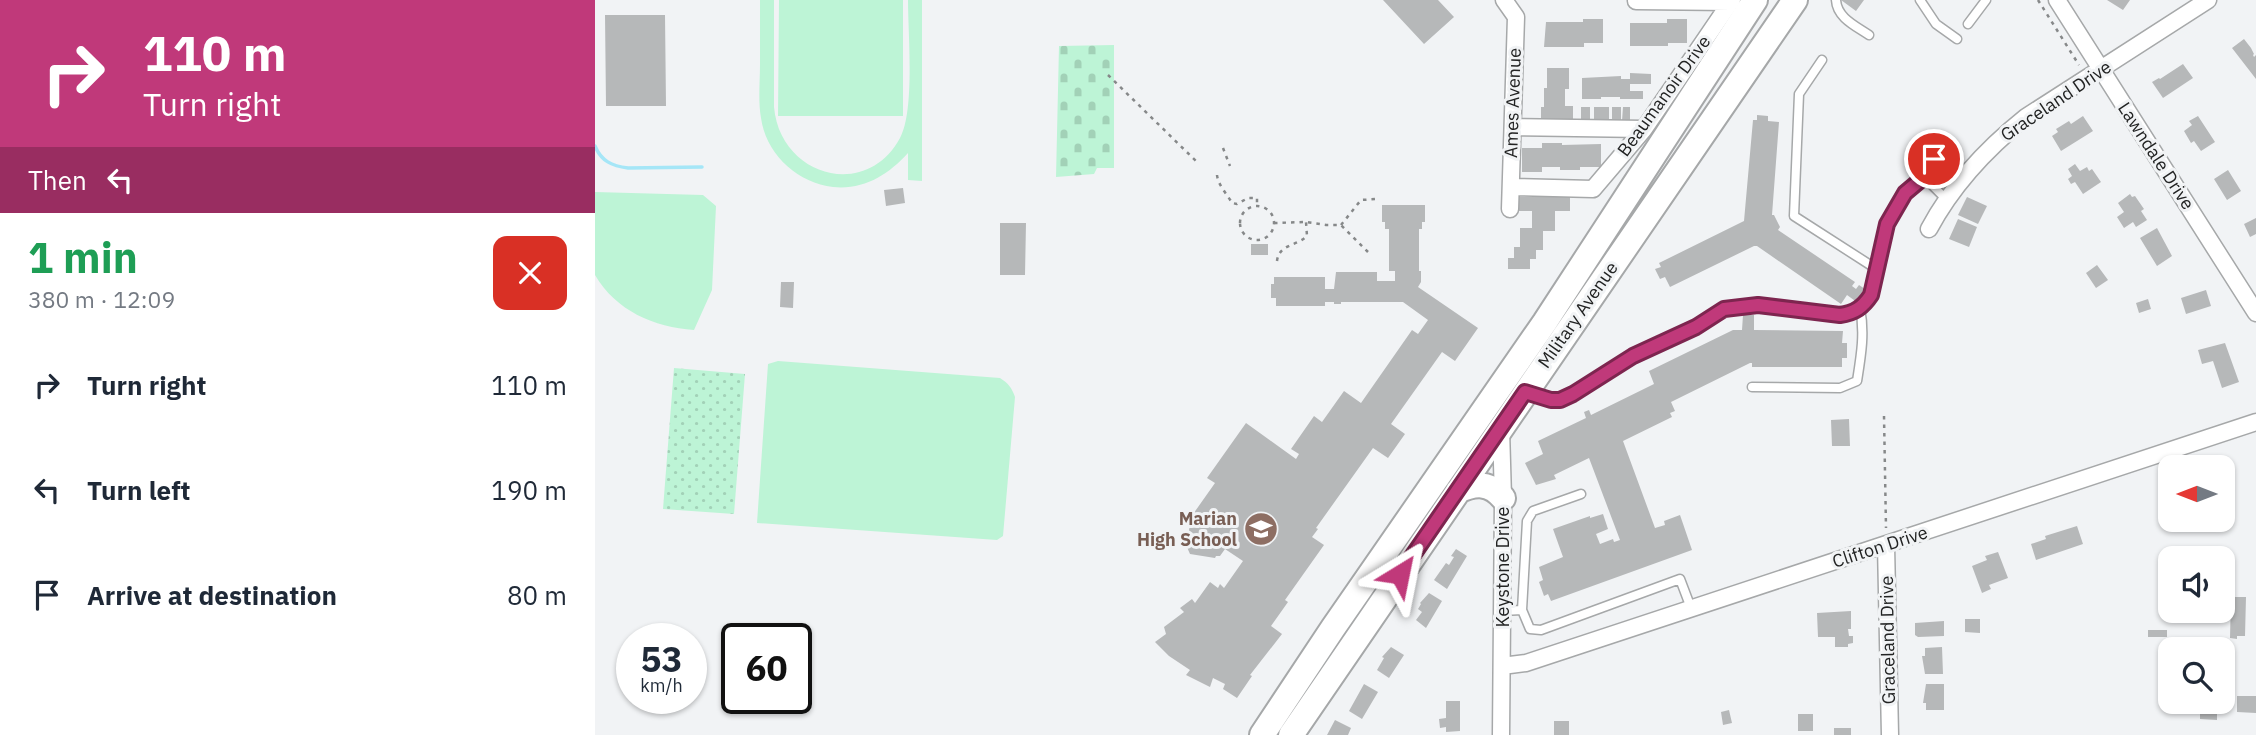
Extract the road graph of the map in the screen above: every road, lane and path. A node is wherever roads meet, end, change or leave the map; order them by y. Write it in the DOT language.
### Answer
graph roads {
  1 [pos="1504,0"];
  2 [pos="1755,0"];
  3 [pos="1795,0"];
  4 [pos="1836,0"];
  5 [pos="1920,0"];
  6 [pos="1986,0"];
  7 [pos="2038,0"];
  8 [pos="2057,0"];
  9 [pos="2208,0"];
  10 [pos="1636,1"];
  11 [pos="1731,1"];
  12 [pos="1968,24"];
  13 [pos="1869,35"];
  14 [pos="1957,39"];
  15 [pos="1822,60"];
  16 [pos="2094,74"];
  17 [pos="1108,75"];
  18 [pos="1514,127"];
  19 [pos="1644,129"];
  20 [pos="1943,141"];
  21 [pos="1223,148"];
  22 [pos="1197,162"];
  23 [pos="1230,166"];
  24 [pos="1217,175"];
  25 [pos="1924,177"];
  26 [pos="1511,187"];
  27 [pos="1376,199"];
  28 [pos="1945,199"];
  29 [pos="1257,206"];
  30 [pos="1510,209"];
  31 [pos="1306,222"];
  32 [pos="1274,223"];
  33 [pos="1341,225"];
  34 [pos="1929,229"];
  35 [pos="1368,252"];
  36 [pos="1277,261"];
  37 [pos="1878,270"];
  38 [pos="1860,308"];
  39 [pos="2256,313"];
  40 [pos="1752,387"];
  41 [pos="1525,392"];
  42 [pos="1490,401"];
  43 [pos="1884,416"];
  44 [pos="2256,422"];
  45 [pos="1501,427"];
  46 [pos="1458,491"];
  47 [pos="1581,494"];
  48 [pos="1503,498"];
  49 [pos="1886,545"];
  50 [pos="1691,608"];
  51 [pos="1522,610"];
  52 [pos="1502,611"];
  53 [pos="1502,666"];
  54 [pos="1262,735"];
  55 [pos="1291,735"];
  56 [pos="1501,735"];
  57 [pos="1890,735"];
  1 -- 18 [label="street, Ames Avenue"];
  2 -- 42 [label="main road, Military Avenue"];
  3 -- 41 [label="main road, Military Avenue"];
  4 -- 13 [label="lane"];
  5 -- 14 [label="lane"];
  6 -- 12 [label="lane"];
  7 -- 16 [label="path"];
  8 -- 16 [label="street, Lawndale Drive"];
  9 -- 16 [label="street, Graceland Drive"];
  10 -- 11 [label="street"];
  11 -- 19 [label="street, Beaumanoir Drive"];
  15 -- 37 [label="lane"];
  16 -- 28 [label="street, Graceland Drive"];
  16 -- 39 [label="street, Lawndale Drive"];
  17 -- 22 [label="path"];
  18 -- 19 [label="street"];
  18 -- 26 [label="street, Ames Avenue"];
  19 -- 26 [label="street, Beaumanoir Drive"];
  20 -- 25 [label="lane"];
  21 -- 23 [label="path"];
  24 -- 29 [label="path"];
  25 -- 28 [label="lane"];
  25 -- 37 [label="lane"];
  26 -- 30 [label="street, Ames Avenue"];
  27 -- 33 [label="path"];
  28 -- 34 [label="street, Graceland Drive"];
  29 -- 32 [label="path"];
  29 -- 32 [label="path"];
  31 -- 32 [label="path"];
  31 -- 33 [label="path"];
  31 -- 36 [label="path"];
  33 -- 35 [label="path"];
  37 -- 38 [label="lane"];
  38 -- 40 [label="lane"];
  38 -- 41 [label="lane"];
  41 -- 45 [label="main road, Military Avenue"];
  42 -- 45 [label="street, Keystone Drive"];
  42 -- 54 [label="main road, Military Avenue"];
  43 -- 49 [label="path"];
  44 -- 49 [label="street, Clifton Drive"];
  45 -- 46 [label="main road, Military Avenue"];
  45 -- 48 [label="street, Keystone Drive"];
  46 -- 48 [label="main road"];
  46 -- 55 [label="main road, Military Avenue"];
  47 -- 51 [label="lane"];
  48 -- 52 [label="street, Keystone Drive"];
  49 -- 50 [label="street, Clifton Drive"];
  49 -- 57 [label="street, Graceland Drive"];
  50 -- 51 [label="lane"];
  50 -- 53 [label="street, Clifton Drive"];
  51 -- 52 [label="lane"];
  52 -- 53 [label="street, Keystone Drive"];
  53 -- 56 [label="street, Keystone Drive"];
}
